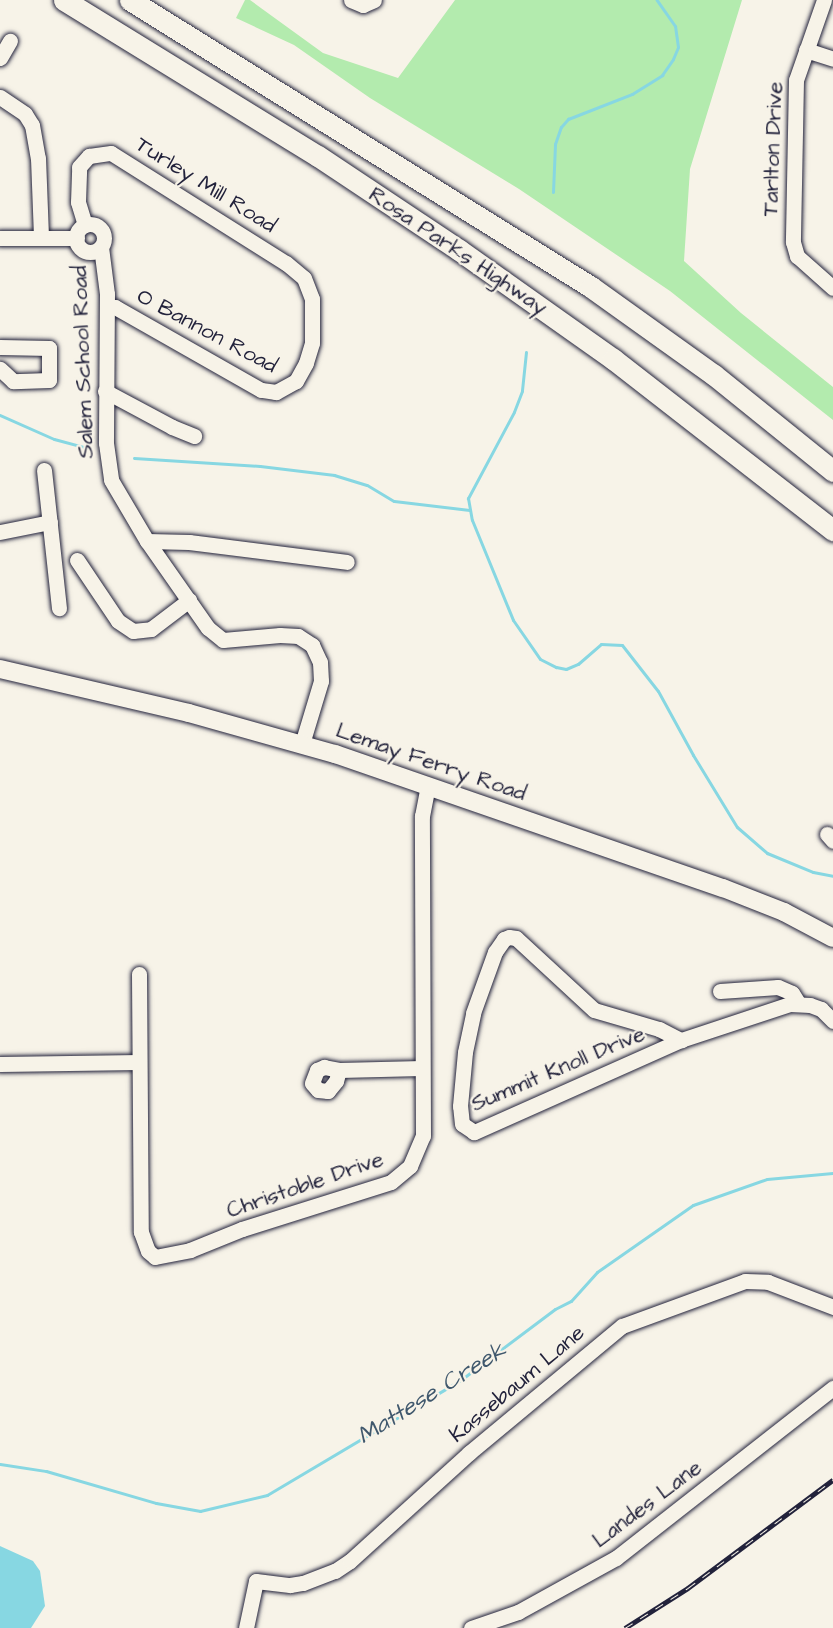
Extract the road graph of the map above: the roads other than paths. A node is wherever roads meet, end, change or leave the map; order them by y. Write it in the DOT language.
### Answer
graph roads {
  1 [pos="64,0"];
  2 [pos="130,0"];
  3 [pos="351,0"];
  4 [pos="374,0"];
  5 [pos="824,0"];
  6 [pos="10,41"];
  7 [pos="806,50"];
  8 [pos="0,58"];
  9 [pos="833,59"];
  10 [pos="0,97"];
  11 [pos="81,232"];
  12 [pos="41,236"];
  13 [pos="0,238"];
  14 [pos="101,247"];
  15 [pos="286,263"];
  16 [pos="833,288"];
  17 [pos="107,307"];
  18 [pos="0,347"];
  19 [pos="0,369"];
  20 [pos="105,391"];
  21 [pos="194,436"];
  22 [pos="44,470"];
  23 [pos="833,471"];
  24 [pos="50,522"];
  25 [pos="833,530"];
  26 [pos="0,532"];
  27 [pos="147,541"];
  28 [pos="77,560"];
  29 [pos="347,562"];
  30 [pos="189,600"];
  31 [pos="59,609"];
  32 [pos="0,669"];
  33 [pos="302,744"];
  34 [pos="428,786"];
  35 [pos="833,938"];
  36 [pos="139,974"];
  37 [pos="720,991"];
  38 [pos="799,1004"];
  39 [pos="833,1021"];
  40 [pos="681,1040"];
  41 [pos="139,1062"];
  42 [pos="0,1064"];
  43 [pos="422,1068"];
  44 [pos="339,1070"];
  45 [pos="833,1307"];
  46 [pos="833,1388"];
  47 [pos="246,1628"];
  48 [pos="471,1628"];
  1 -- 25 [label="highway, Rosa Parks Highway"];
  2 -- 23 [label="highway, Rosa Parks Highway"];
  3 -- 4 [label="street"];
  5 -- 7 [label="street, Tarlton Drive"];
  6 -- 8 [label="street"];
  7 -- 9 [label="street"];
  7 -- 16 [label="street, Tarlton Drive"];
  10 -- 12 [label="street"];
  11 -- 12 [label="street"];
  11 -- 14 [label="street"];
  11 -- 14 [label="street"];
  11 -- 15 [label="street, Turley Mill Road"];
  12 -- 13 [label="street"];
  14 -- 17 [label="street, Salem School Road"];
  15 -- 17 [label="street, O Bannon Road"];
  17 -- 20 [label="street, Salem School Road"];
  18 -- 19 [label="street"];
  20 -- 21 [label="street"];
  20 -- 27 [label="street, Salem School Road"];
  22 -- 24 [label="street"];
  24 -- 26 [label="street"];
  24 -- 31 [label="street"];
  27 -- 29 [label="street"];
  27 -- 30 [label="street, Salem School Road"];
  28 -- 30 [label="street"];
  30 -- 33 [label="street, Salem School Road"];
  32 -- 33 [label="main road, Lemay Ferry Road"];
  33 -- 34 [label="main road, Lemay Ferry Road"];
  34 -- 35 [label="main road, Lemay Ferry Road"];
  34 -- 43 [label="street, Christoble Drive"];
  36 -- 41 [label="street, Christoble Drive"];
  37 -- 38 [label="street"];
  38 -- 39 [label="street"];
  38 -- 40 [label="street, Summit Knoll Drive"];
  40 -- 40 [label="street, Summit Knoll Drive"];
  41 -- 42 [label="street"];
  41 -- 43 [label="street, Christoble Drive"];
  43 -- 44 [label="street"];
  45 -- 47 [label="street, Kassebaum Lane"];
  46 -- 48 [label="street, Landes Lane"];
}
